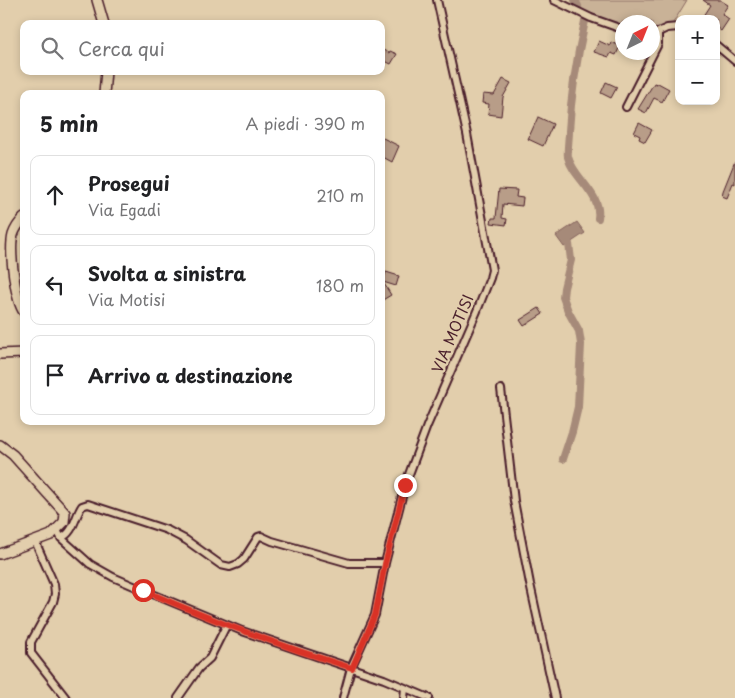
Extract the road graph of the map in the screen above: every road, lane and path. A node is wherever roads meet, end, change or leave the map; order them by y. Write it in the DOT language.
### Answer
graph roads {
  1 [pos="97,0"];
  2 [pos="437,0"];
  3 [pos="554,0"];
  4 [pos="103,20"];
  5 [pos="615,26"];
  6 [pos="675,28"];
  7 [pos="660,32"];
  8 [pos="720,48"];
  9 [pos="650,60"];
  10 [pos="735,61"];
  11 [pos="106,75"];
  12 [pos="104,90"];
  13 [pos="626,107"];
  14 [pos="20,224"];
  15 [pos="20,302"];
  16 [pos="20,353"];
  17 [pos="0,354"];
  18 [pos="501,389"];
  19 [pos="0,446"];
  20 [pos="59,534"];
  21 [pos="34,541"];
  22 [pos="0,554"];
  23 [pos="385,564"];
  24 [pos="226,626"];
  25 [pos="352,668"];
  26 [pos="405,688"];
  27 [pos="66,698"];
  28 [pos="178,698"];
  29 [pos="343,698"];
  30 [pos="404,698"];
  31 [pos="429,698"];
  32 [pos="555,698"];
  1 -- 4 [label="main road"];
  2 -- 23 [label="street, VIA MOTISI"];
  3 -- 5 [label="street"];
  6 -- 7 [label="street"];
  8 -- 10 [label="street"];
  9 -- 13 [label="street"];
  11 -- 12 [label="main road"];
  14 -- 15 [label="main road"];
  16 -- 17 [label="main road"];
  18 -- 32 [label="street"];
  19 -- 20 [label="main road"];
  20 -- 21 [label="main road"];
  20 -- 23 [label="street"];
  20 -- 24 [label="street"];
  21 -- 22 [label="main road"];
  21 -- 27 [label="street"];
  23 -- 25 [label="street, VIA MOTISI"];
  24 -- 25 [label="street"];
  24 -- 28 [label="street"];
  25 -- 26 [label="street"];
  25 -- 29 [label="street, VIA MOTISI"];
  26 -- 30 [label="street"];
  26 -- 31 [label="street"];
}
